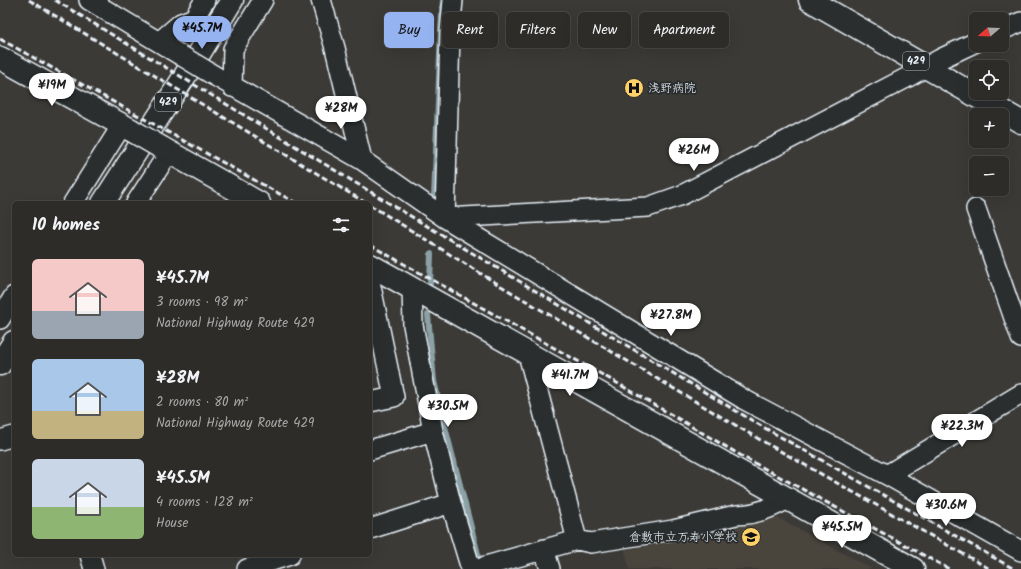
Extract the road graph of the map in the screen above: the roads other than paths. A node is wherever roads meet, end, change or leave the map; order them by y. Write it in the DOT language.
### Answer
graph roads {
  1 [pos="89,0"];
  2 [pos="204,0"];
  3 [pos="232,0"];
  4 [pos="263,0"];
  5 [pos="321,0"];
  6 [pos="453,0"];
  7 [pos="810,0"];
  8 [pos="1021,22"];
  9 [pos="1009,27"];
  10 [pos="969,45"];
  11 [pos="166,46"];
  12 [pos="0,58"];
  13 [pos="926,67"];
  14 [pos="232,87"];
  15 [pos="1021,122"];
  16 [pos="126,128"];
  17 [pos="165,150"];
  18 [pos="362,160"];
  19 [pos="74,201"];
  20 [pos="104,201"];
  21 [pos="137,201"];
  22 [pos="255,201"];
  23 [pos="976,209"];
  24 [pos="445,218"];
  25 [pos="372,265"];
  26 [pos="412,288"];
  27 [pos="372,292"];
  28 [pos="12,299"];
  29 [pos="0,319"];
  30 [pos="1021,338"];
  31 [pos="12,345"];
  32 [pos="528,354"];
  33 [pos="0,364"];
  34 [pos="1021,394"];
  35 [pos="372,402"];
  36 [pos="433,430"];
  37 [pos="0,431"];
  38 [pos="12,433"];
  39 [pos="12,437"];
  40 [pos="0,440"];
  41 [pos="372,449"];
  42 [pos="887,475"];
  43 [pos="787,499"];
  44 [pos="451,503"];
  45 [pos="372,528"];
  46 [pos="577,540"];
  47 [pos="544,549"];
  48 [pos="1021,551"];
  49 [pos="91,557"];
  50 [pos="284,557"];
  51 [pos="479,568"];
  52 [pos="94,569"];
  53 [pos="247,569"];
  54 [pos="550,569"];
  55 [pos="913,569"];
  1 -- 11 [label="street"];
  2 -- 11 [label="street"];
  3 -- 20 [label="main road, 429"];
  4 -- 14 [label="street"];
  5 -- 18 [label="street"];
  6 -- 24 [label="street"];
  7 -- 13 [label="main road, 429"];
  8 -- 9 [label="street"];
  10 -- 13 [label="street"];
  11 -- 14 [label="street, bridge"];
  12 -- 16 [label="main road"];
  13 -- 15 [label="main road, 429"];
  13 -- 24 [label="street"];
  14 -- 18 [label="street"];
  16 -- 17 [label="main road, bridge"];
  16 -- 19 [label="street"];
  17 -- 21 [label="street"];
  17 -- 22 [label="main road"];
  18 -- 24 [label="street"];
  23 -- 30 [label="street"];
  24 -- 42 [label="street"];
  25 -- 26 [label="main road"];
  26 -- 32 [label="main road"];
  26 -- 36 [label="street"];
  27 -- 35 [label="street"];
  28 -- 29 [label="street"];
  31 -- 33 [label="main road"];
  32 -- 43 [label="main road"];
  32 -- 46 [label="street"];
  34 -- 42 [label="street"];
  36 -- 41 [label="street"];
  36 -- 44 [label="street"];
  37 -- 38 [label="street"];
  39 -- 40 [label="street"];
  42 -- 48 [label="street"];
  43 -- 46 [label="street"];
  43 -- 55 [label="main road"];
  44 -- 45 [label="street"];
  44 -- 51 [label="street"];
  46 -- 47 [label="street"];
  47 -- 51 [label="street"];
  47 -- 54 [label="street"];
  49 -- 52 [label="street"];
  50 -- 53 [label="street"];
}
